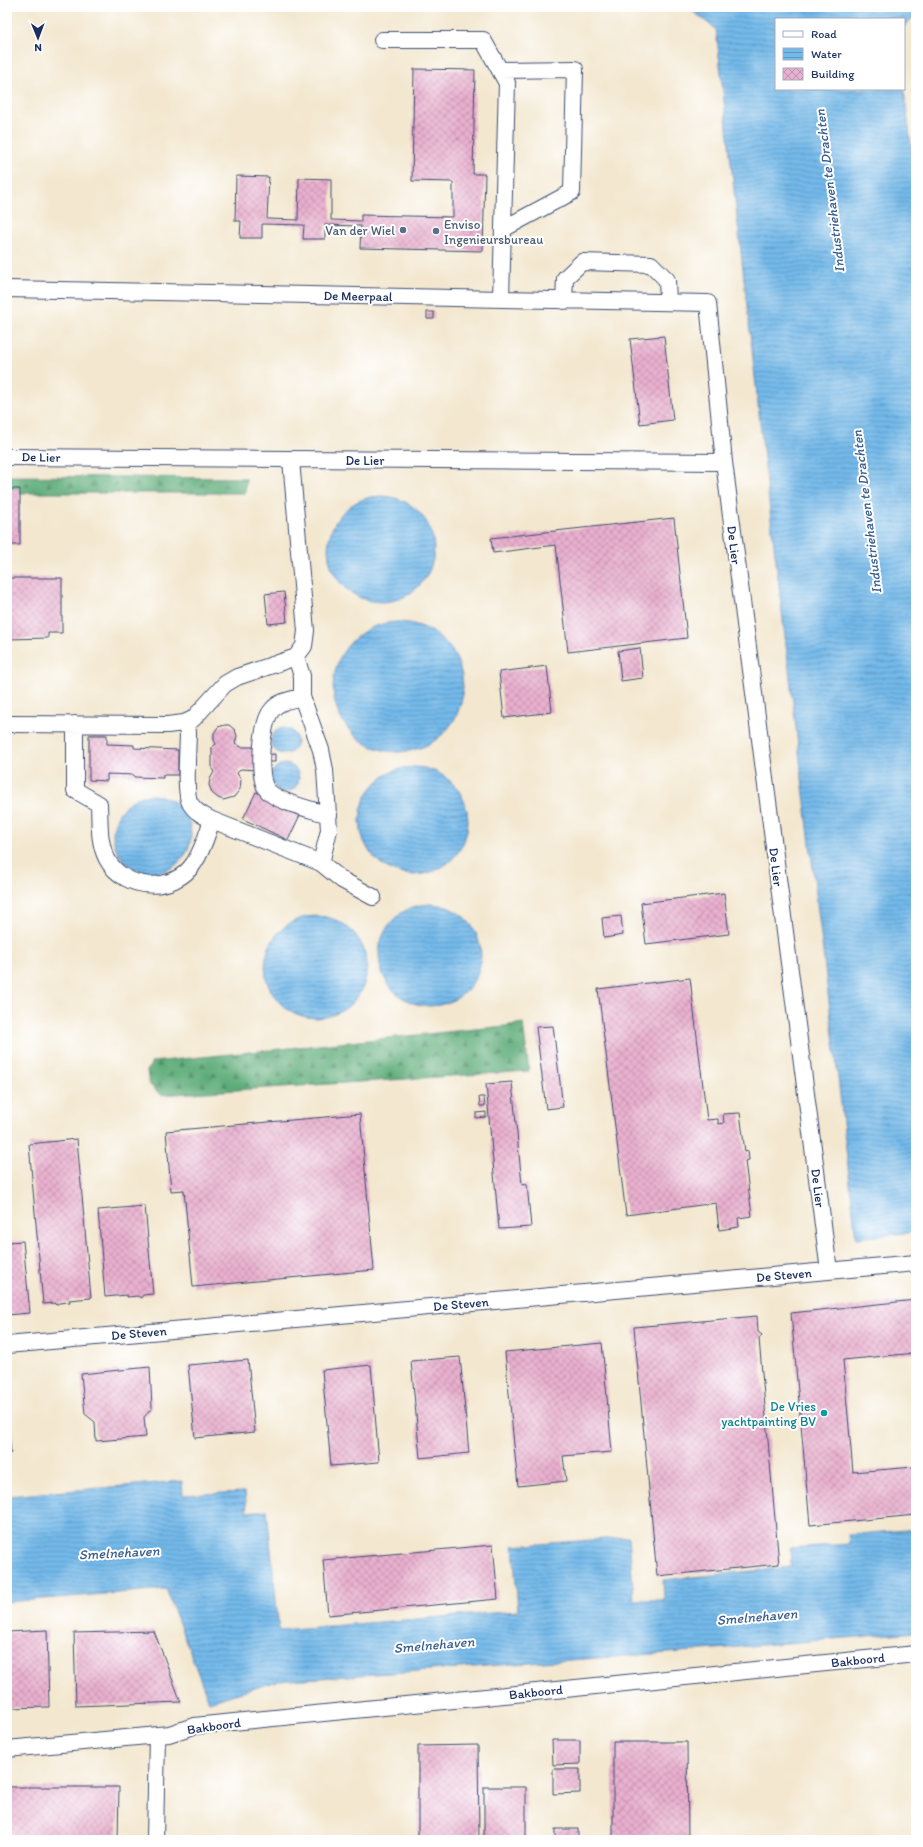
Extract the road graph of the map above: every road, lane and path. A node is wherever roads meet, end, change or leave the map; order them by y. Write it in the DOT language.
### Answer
graph roads {
  1 [pos="382,40"];
  2 [pos="500,70"];
  3 [pos="503,229"];
  4 [pos="7,289"];
  5 [pos="501,300"];
  6 [pos="564,300"];
  7 [pos="668,302"];
  8 [pos="708,303"];
  9 [pos="7,457"];
  10 [pos="291,460"];
  11 [pos="724,462"];
  12 [pos="296,657"];
  13 [pos="302,698"];
  14 [pos="184,723"];
  15 [pos="7,724"];
  16 [pos="75,724"];
  17 [pos="329,815"];
  18 [pos="212,820"];
  19 [pos="321,863"];
  20 [pos="372,897"];
  21 [pos="916,1263"];
  22 [pos="829,1271"];
  23 [pos="7,1345"];
  24 [pos="916,1654"];
  25 [pos="157,1735"];
  26 [pos="7,1749"];
  27 [pos="156,1840"];
  1 -- 2 [label="street"];
  2 -- 3 [label="street"];
  2 -- 3 [label="street"];
  3 -- 5 [label="street"];
  4 -- 5 [label="street, De Meerpaal"];
  5 -- 6 [label="street, De Meerpaal"];
  6 -- 7 [label="street, De Meerpaal"];
  6 -- 7 [label="street"];
  7 -- 8 [label="street, De Meerpaal"];
  8 -- 11 [label="street, De Lier"];
  9 -- 10 [label="street, De Lier"];
  10 -- 11 [label="street, De Lier"];
  10 -- 12 [label="street"];
  11 -- 22 [label="street, De Lier"];
  12 -- 13 [label="street"];
  12 -- 14 [label="street"];
  13 -- 17 [label="street"];
  13 -- 17 [label="street"];
  14 -- 16 [label="street"];
  14 -- 18 [label="street"];
  15 -- 16 [label="street"];
  16 -- 18 [label="street"];
  17 -- 19 [label="street"];
  18 -- 19 [label="street"];
  19 -- 20 [label="street"];
  21 -- 22 [label="street, De Steven"];
  22 -- 23 [label="street, De Steven"];
  24 -- 25 [label="street, Bakboord"];
  25 -- 26 [label="street, Bakboord"];
  25 -- 27 [label="street"];
}
